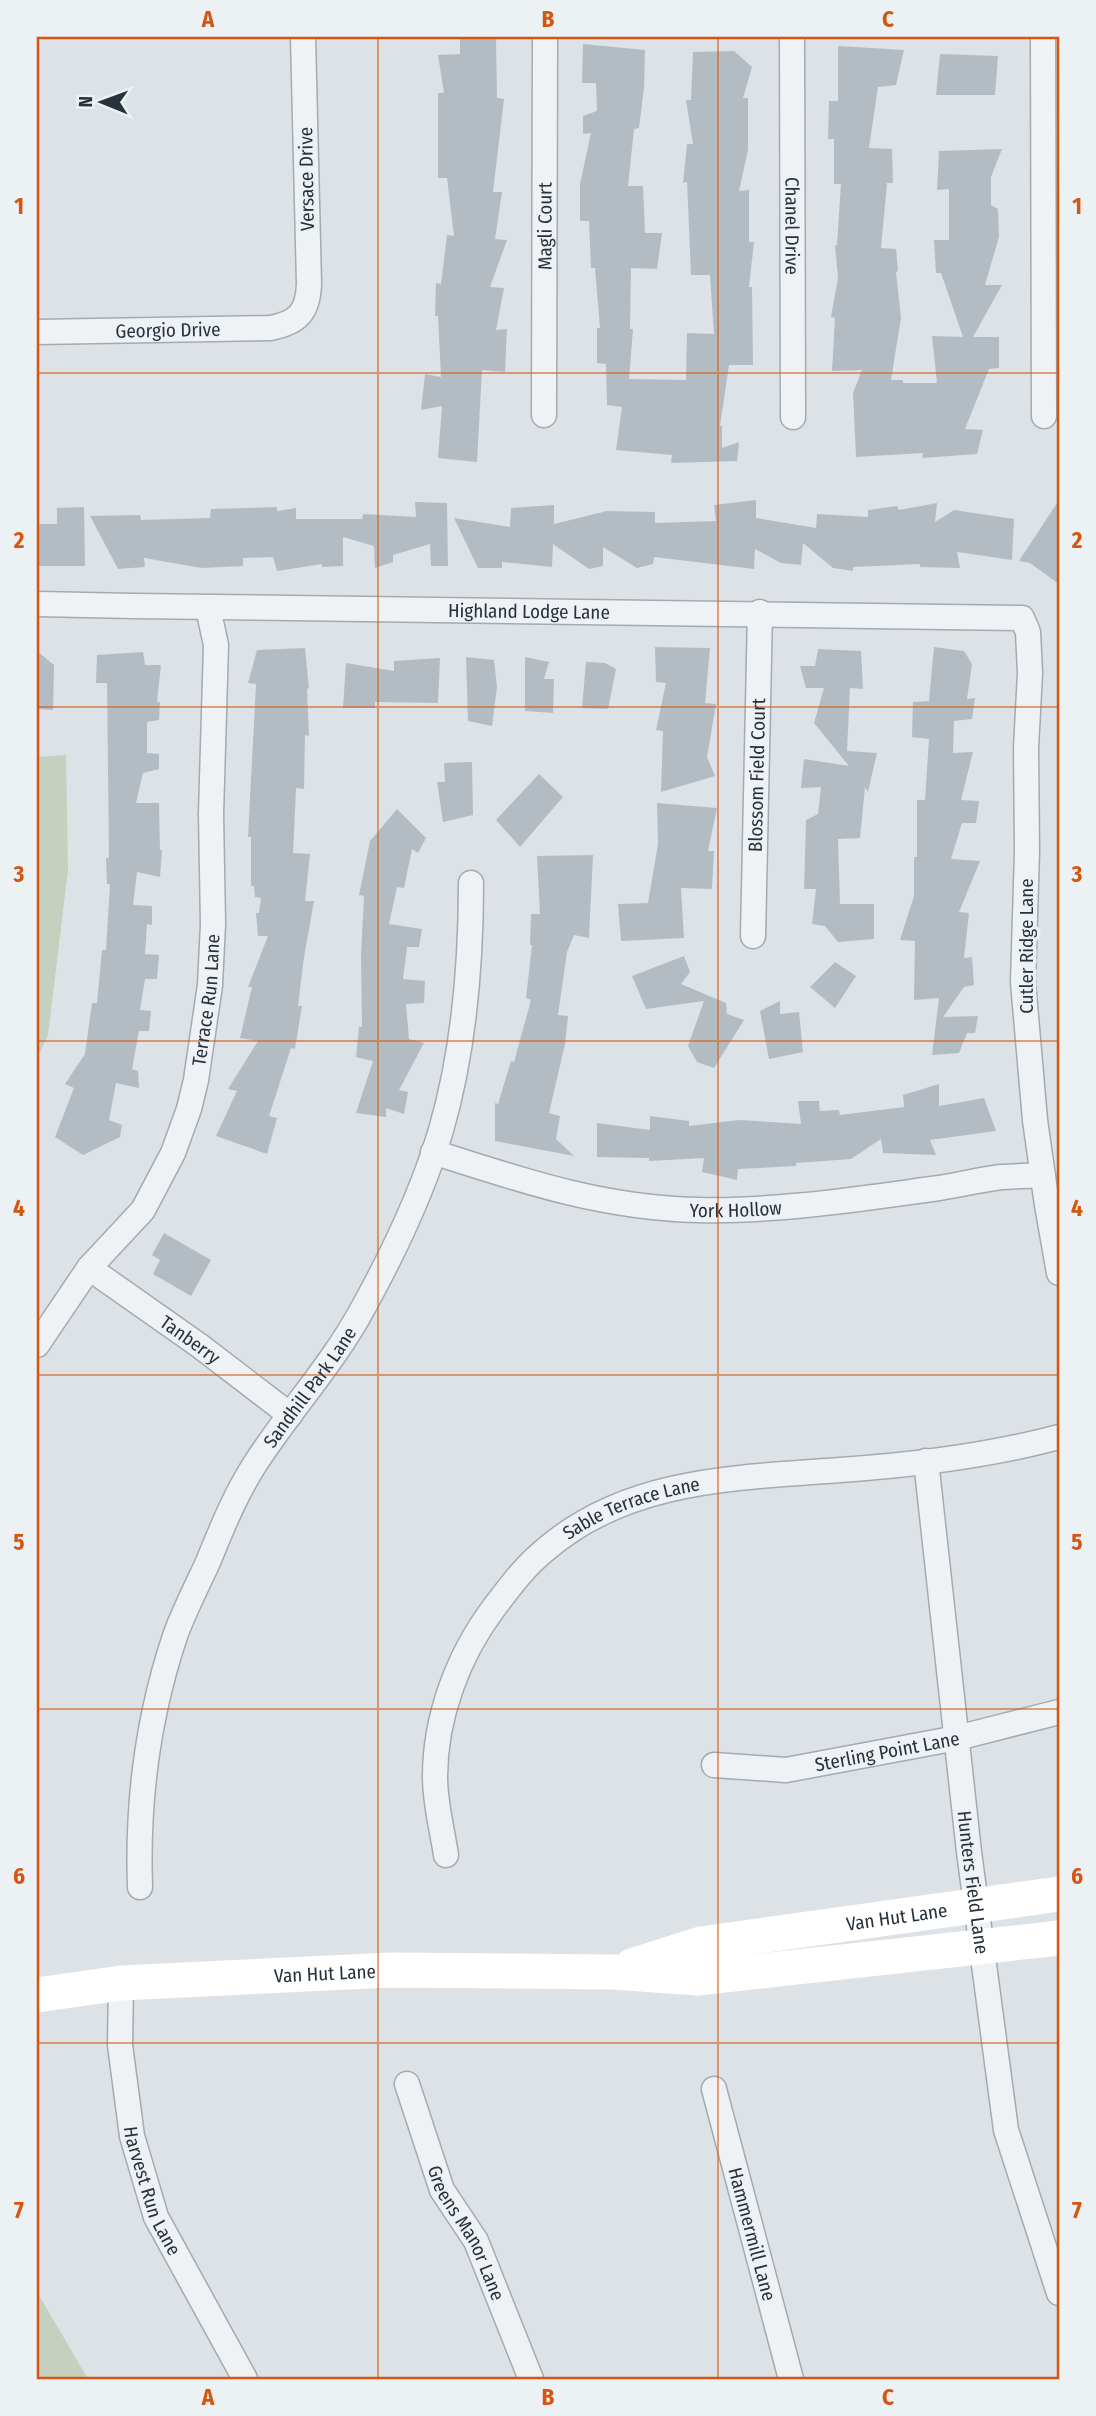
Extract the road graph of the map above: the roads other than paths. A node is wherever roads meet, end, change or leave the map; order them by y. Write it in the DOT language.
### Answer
graph roads {
  1 [pos="303,37"];
  2 [pos="545,37"];
  3 [pos="792,37"];
  4 [pos="1043,37"];
  5 [pos="297,317"];
  6 [pos="37,332"];
  7 [pos="544,415"];
  8 [pos="1044,416"];
  9 [pos="793,417"];
  10 [pos="37,604"];
  11 [pos="208,608"];
  12 [pos="760,612"];
  13 [pos="1022,618"];
  14 [pos="471,883"];
  15 [pos="753,936"];
  16 [pos="433,1152"];
  17 [pos="1043,1175"];
  18 [pos="89,1268"];
  19 [pos="1059,1273"];
  20 [pos="37,1345"];
  21 [pos="290,1415"];
  22 [pos="1059,1437"];
  23 [pos="926,1461"];
  24 [pos="1059,1712"];
  25 [pos="957,1738"];
  26 [pos="714,1765"];
  27 [pos="446,1855"];
  28 [pos="140,1887"];
  29 [pos="1059,1894"];
  30 [pos="977,1907"];
  31 [pos="1059,1938"];
  32 [pos="982,1947"];
  33 [pos="613,1972"];
  34 [pos="121,1983"];
  35 [pos="37,1995"];
  36 [pos="407,2084"];
  37 [pos="714,2089"];
  38 [pos="1059,2293"];
  39 [pos="244,2379"];
  40 [pos="531,2379"];
  41 [pos="791,2379"];
  1 -- 5 [label="street, Versace Drive"];
  2 -- 7 [label="street, Magli Court"];
  3 -- 9 [label="street, Chanel Drive"];
  4 -- 8 [label="street"];
  5 -- 6 [label="street, Georgio Drive"];
  10 -- 11 [label="street, Highland Lodge Lane"];
  11 -- 12 [label="street, Highland Lodge Lane"];
  11 -- 18 [label="street, Terrace Run Lane"];
  12 -- 13 [label="street, Highland Lodge Lane"];
  12 -- 15 [label="street, Blossom Field Court"];
  13 -- 17 [label="street, Cutler Ridge Lane"];
  14 -- 16 [label="street, Sandhill Park Lane"];
  16 -- 17 [label="street, York Hollow"];
  16 -- 21 [label="street, Sandhill Park Lane"];
  17 -- 19 [label="street, Cutler Ridge Lane"];
  18 -- 20 [label="street, Terrace Run Lane"];
  18 -- 21 [label="street, Tanberry"];
  21 -- 28 [label="street, Sandhill Park Lane"];
  22 -- 23 [label="street, Sable Terrace Lane"];
  23 -- 25 [label="street, Hunters Field Lane"];
  23 -- 27 [label="street, Sable Terrace Lane"];
  24 -- 25 [label="street, Sterling Point Lane"];
  25 -- 26 [label="street, Sterling Point Lane"];
  25 -- 30 [label="street, Hunters Field Lane"];
  29 -- 30 [label="street, Van Hut Lane"];
  30 -- 32 [label="street, Hunters Field Lane"];
  30 -- 33 [label="street, Van Hut Lane"];
  31 -- 32 [label="street, Van Hut Lane"];
  32 -- 33 [label="street, Van Hut Lane"];
  32 -- 38 [label="street, Hunters Field Lane"];
  33 -- 34 [label="street, Van Hut Lane"];
  34 -- 35 [label="street, Van Hut Lane"];
  34 -- 39 [label="street, Harvest Run Lane"];
  36 -- 40 [label="street, Greens Manor Lane"];
  37 -- 41 [label="street, Hammermill Lane"];
}
